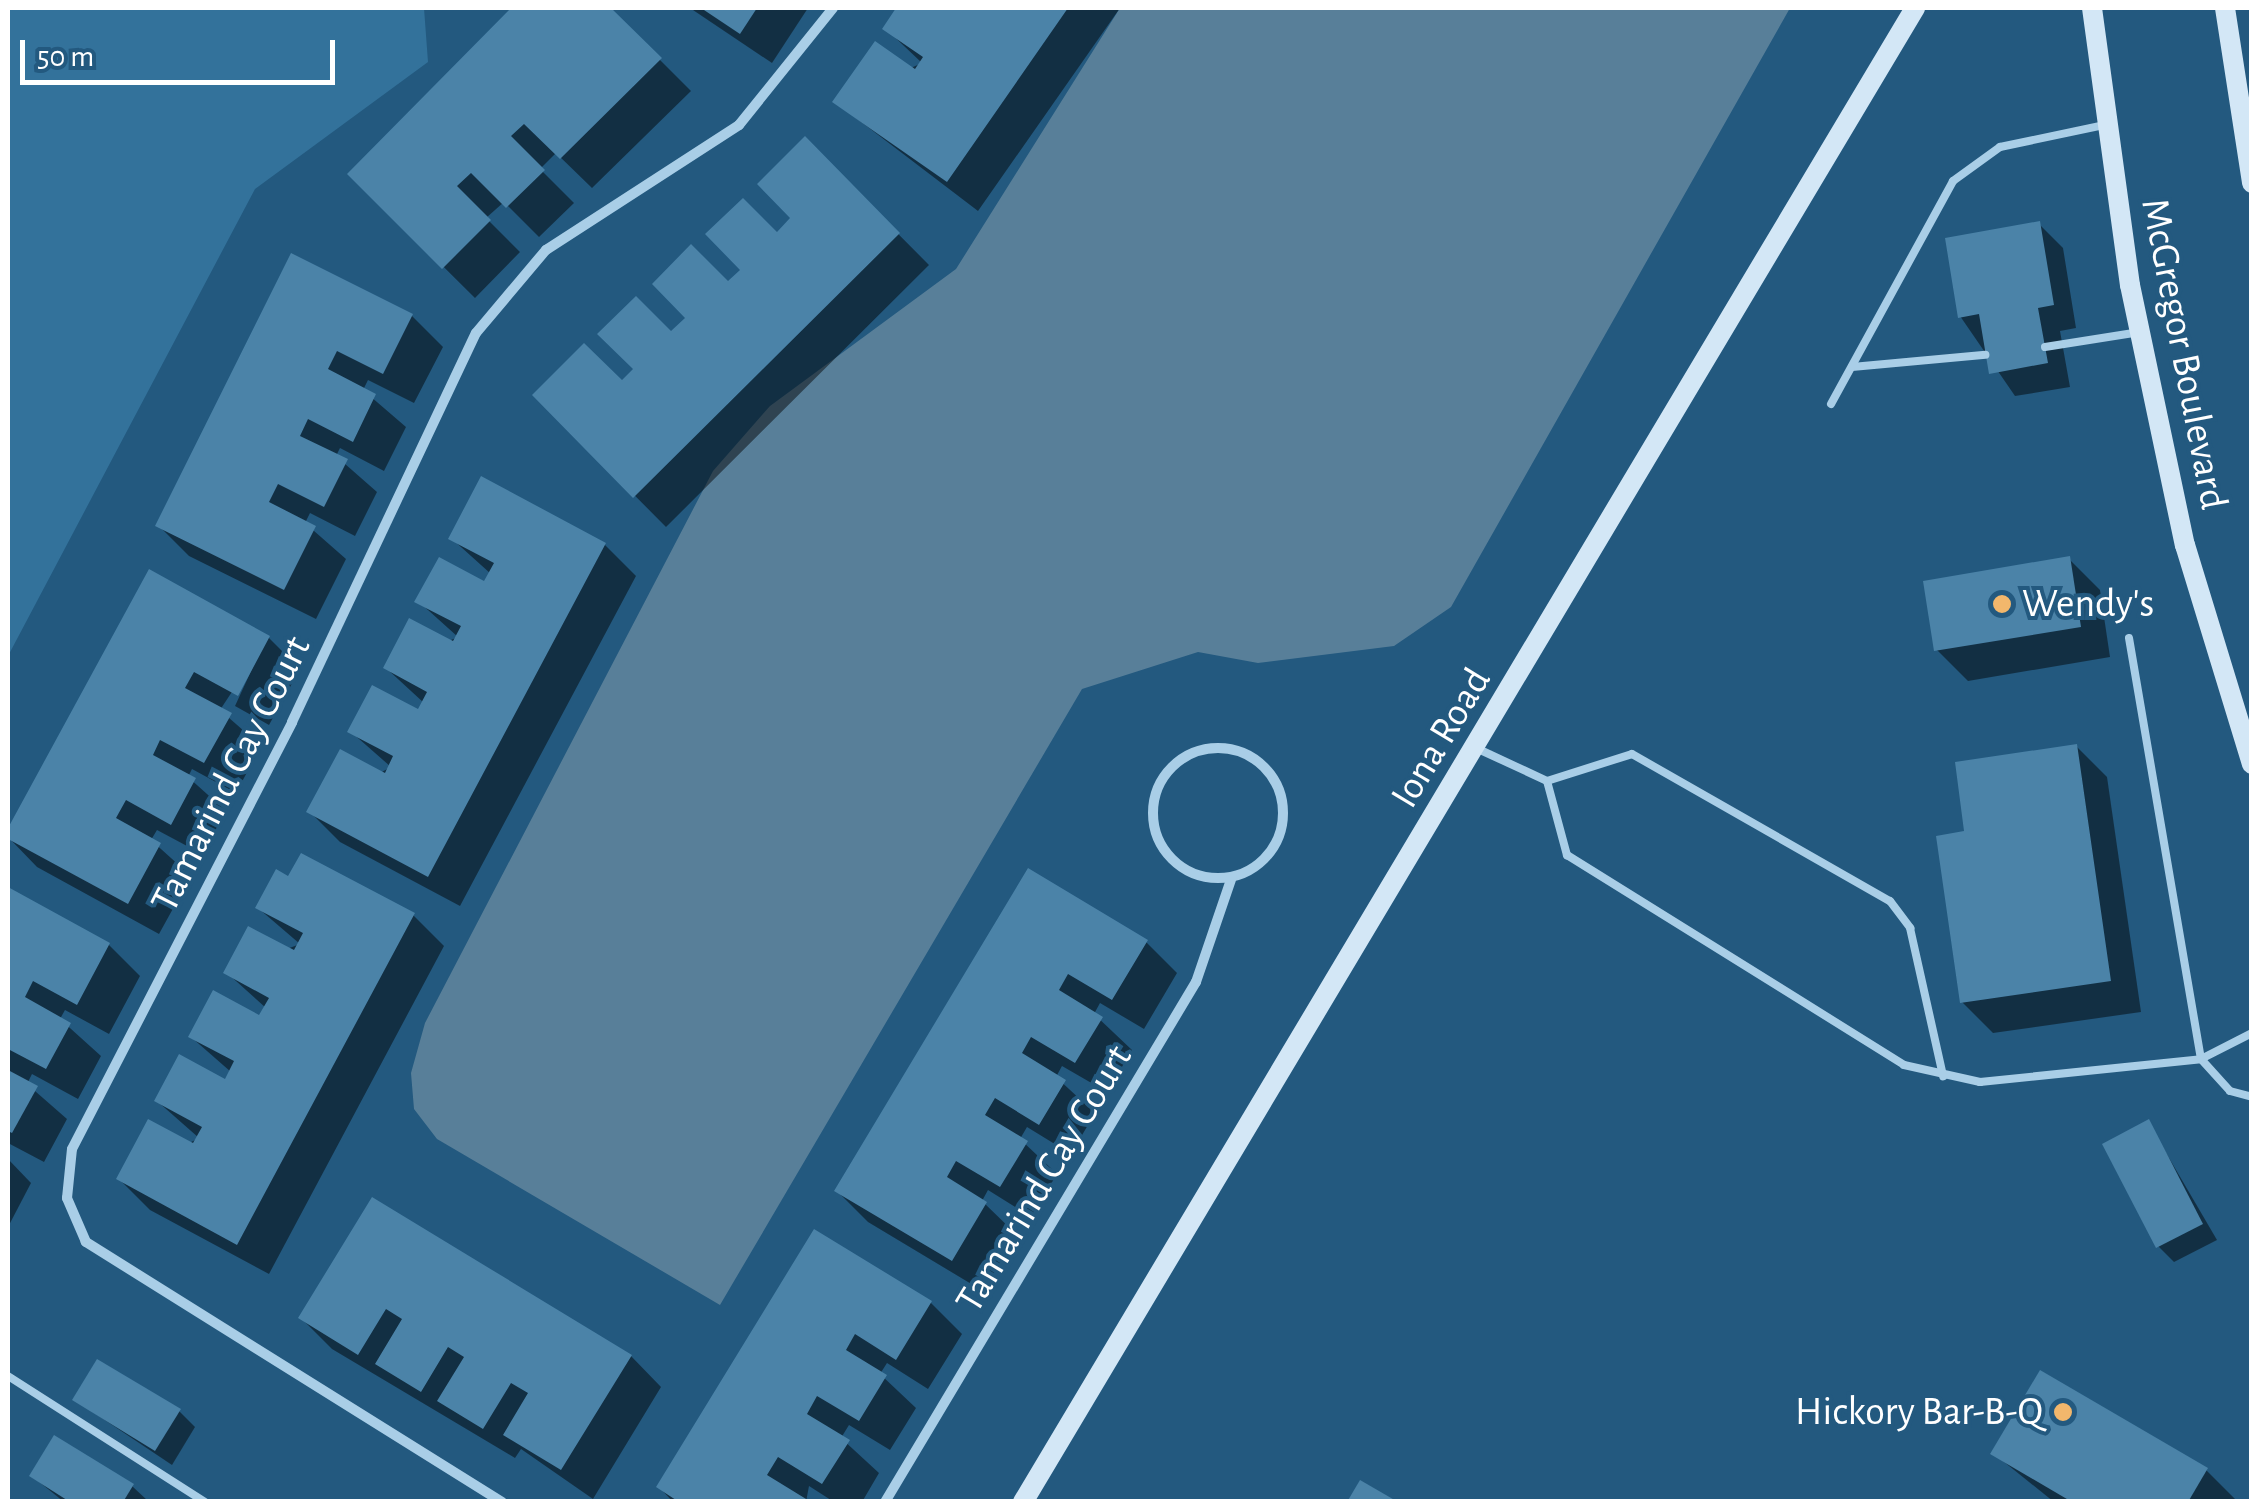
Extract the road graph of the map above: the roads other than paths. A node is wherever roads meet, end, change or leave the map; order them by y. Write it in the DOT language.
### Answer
graph roads {
  1 [pos="833,8"];
  2 [pos="1915,8"];
  3 [pos="2092,8"];
  4 [pos="2226,8"];
  5 [pos="2108,124"];
  6 [pos="2252,182"];
  7 [pos="2140,332"];
  8 [pos="2046,347"];
  9 [pos="1986,355"];
  10 [pos="1852,367"];
  11 [pos="1832,404"];
  12 [pos="2129,638"];
  13 [pos="1476,748"];
  14 [pos="2252,764"];
  15 [pos="1547,782"];
  16 [pos="1232,877"];
  17 [pos="2252,1033"];
  18 [pos="2201,1059"];
  19 [pos="1943,1076"];
  20 [pos="2252,1097"];
  21 [pos="8,1376"];
  22 [pos="204,1502"];
  23 [pos="502,1502"];
  24 [pos="885,1502"];
  25 [pos="1023,1502"];
  1 -- 23 [label="street, Tamarind Cay Court"];
  2 -- 13 [label="street, Iona Road"];
  3 -- 5 [label="street, McGregor Boulevard"];
  4 -- 6 [label="street"];
  5 -- 7 [label="street, McGregor Boulevard"];
  5 -- 10 [label="lane"];
  7 -- 8 [label="lane"];
  7 -- 14 [label="street, McGregor Boulevard"];
  9 -- 10 [label="lane"];
  10 -- 11 [label="lane"];
  12 -- 18 [label="lane"];
  13 -- 15 [label="lane"];
  13 -- 25 [label="street, Iona Road"];
  15 -- 19 [label="lane"];
  15 -- 19 [label="lane"];
  16 -- 16 [label="street"];
  16 -- 24 [label="street, Tamarind Cay Court"];
  17 -- 18 [label="lane"];
  18 -- 19 [label="lane"];
  18 -- 20 [label="lane"];
  21 -- 22 [label="lane"];
}
